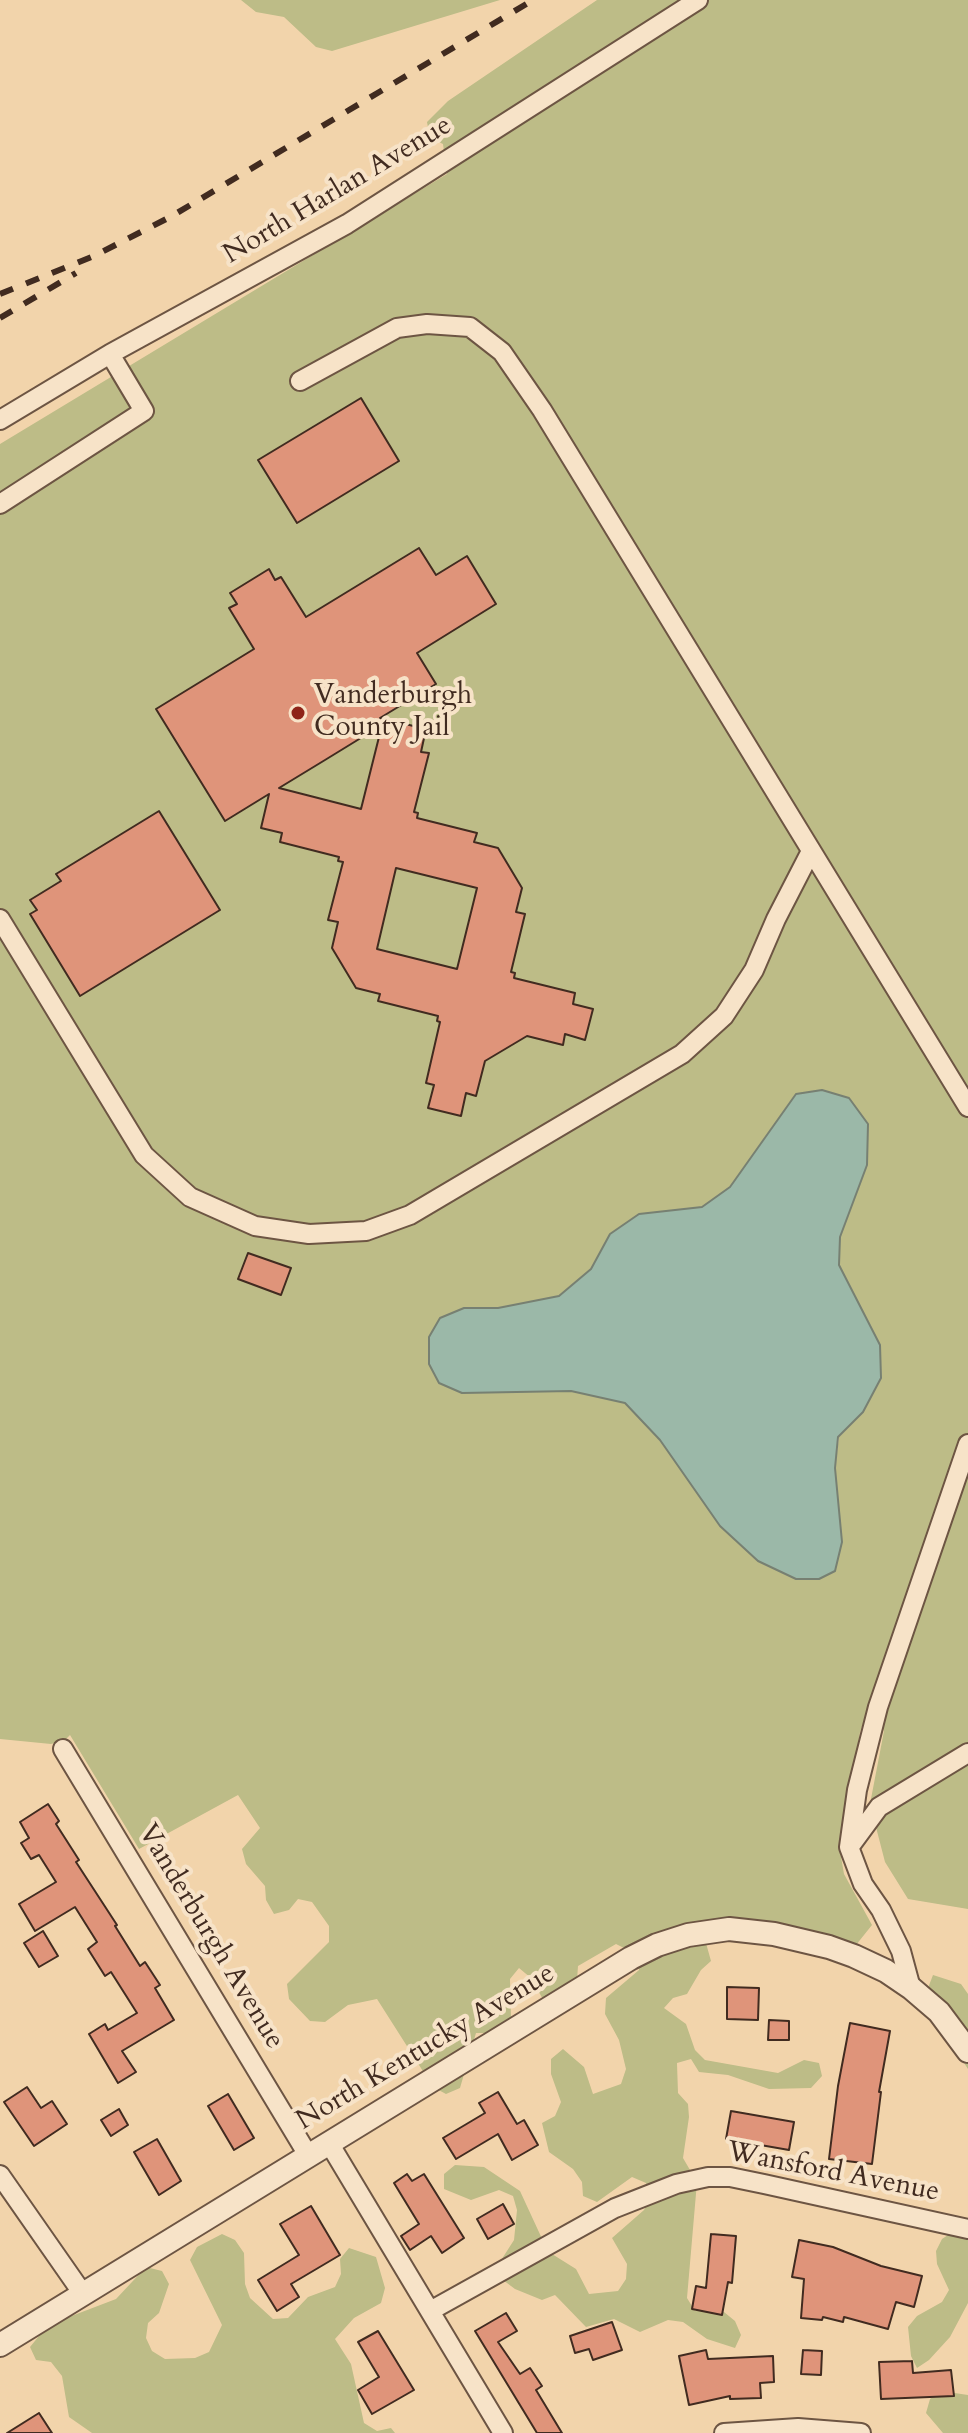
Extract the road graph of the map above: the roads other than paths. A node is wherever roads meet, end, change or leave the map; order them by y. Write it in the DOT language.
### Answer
graph roads {
  1 [pos="698,0"];
  2 [pos="110,354"];
  3 [pos="300,381"];
  4 [pos="0,420"];
  5 [pos="0,504"];
  6 [pos="810,853"];
  7 [pos="0,919"];
  8 [pos="968,1107"];
  9 [pos="968,1444"];
  10 [pos="63,1749"];
  11 [pos="968,1753"];
  12 [pos="849,1847"];
  13 [pos="911,1988"];
  14 [pos="968,2051"];
  15 [pos="329,2143"];
  16 [pos="308,2155"];
  17 [pos="0,2175"];
  18 [pos="968,2229"];
  19 [pos="83,2294"];
  20 [pos="430,2311"];
  21 [pos="0,2345"];
  22 [pos="503,2433"];
  23 [pos="724,2433"];
  24 [pos="861,2433"];
  1 -- 2 [label="street, North Harlan Avenue"];
  2 -- 4 [label="street, North Harlan Avenue"];
  2 -- 5 [label="street"];
  3 -- 6 [label="street"];
  6 -- 7 [label="street"];
  6 -- 8 [label="street"];
  9 -- 12 [label="street"];
  10 -- 16 [label="street, Vanderburgh Avenue"];
  11 -- 12 [label="street"];
  12 -- 13 [label="street"];
  13 -- 14 [label="street, North Kentucky Avenue"];
  13 -- 15 [label="street, North Kentucky Avenue"];
  15 -- 16 [label="street, North Kentucky Avenue"];
  15 -- 20 [label="street"];
  16 -- 19 [label="street, North Kentucky Avenue"];
  17 -- 19 [label="street"];
  18 -- 20 [label="street, Wansford Avenue"];
  19 -- 21 [label="street, North Kentucky Avenue"];
  20 -- 22 [label="street"];
  23 -- 24 [label="street"];
}
